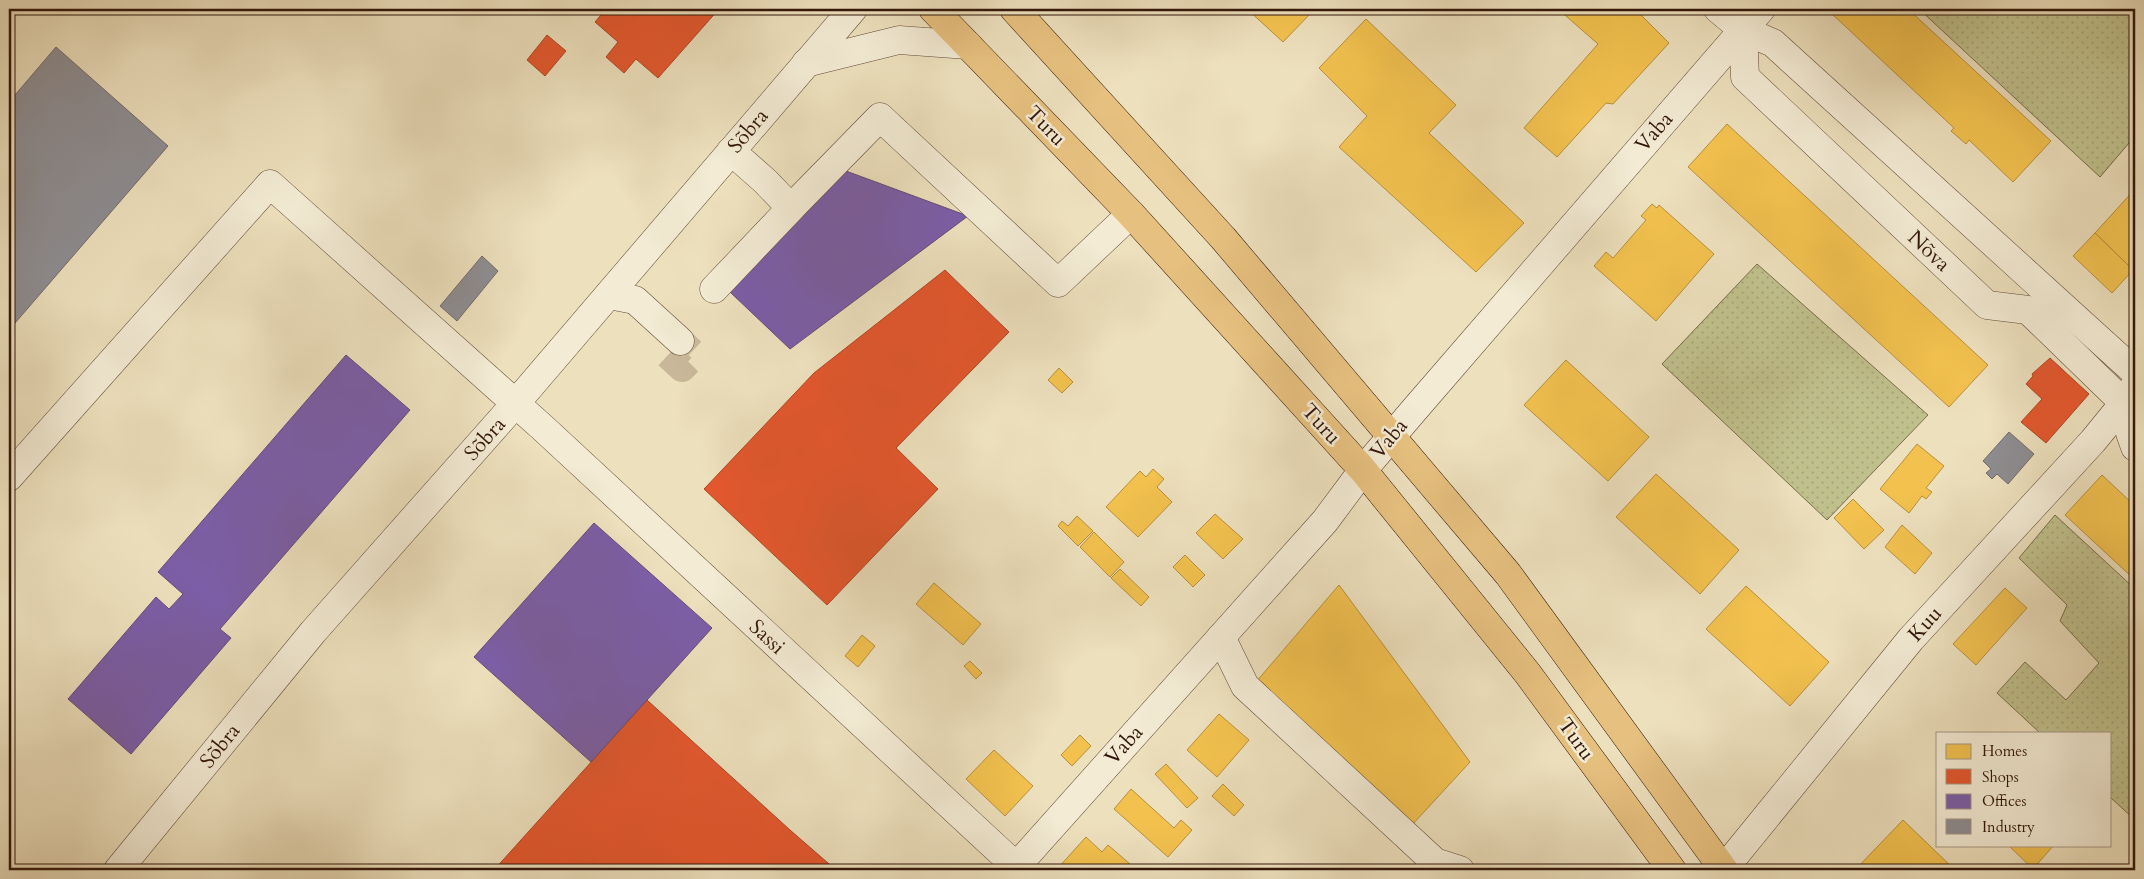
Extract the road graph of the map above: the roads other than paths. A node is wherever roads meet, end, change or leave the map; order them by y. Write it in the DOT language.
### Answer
graph roads {
  1 [pos="853,9"];
  2 [pos="933,9"];
  3 [pos="1014,9"];
  4 [pos="1718,9"];
  5 [pos="1761,9"];
  6 [pos="1743,30"];
  7 [pos="968,45"];
  8 [pos="806,62"];
  9 [pos="731,152"];
  10 [pos="792,208"];
  11 [pos="1131,214"];
  12 [pos="714,289"];
  13 [pos="609,294"];
  14 [pos="674,348"];
  15 [pos="2135,372"];
  16 [pos="2130,394"];
  17 [pos="515,404"];
  18 [pos="1392,436"];
  19 [pos="2135,448"];
  20 [pos="1363,470"];
  21 [pos="9,477"];
  22 [pos="1221,637"];
  23 [pos="1016,869"];
  24 [pos="118,870"];
  25 [pos="1460,870"];
  26 [pos="1672,870"];
  27 [pos="1724,870"];
  1 -- 8 [label="street, Sõbra"];
  2 -- 7 [label="main road, Turu"];
  3 -- 18 [label="main road, Turu"];
  4 -- 6 [label="street"];
  5 -- 6 [label="street, Vaba"];
  6 -- 15 [label="street"];
  6 -- 16 [label="street, Nõva"];
  6 -- 18 [label="street, Vaba"];
  7 -- 8 [label="street"];
  7 -- 11 [label="main road, Turu"];
  8 -- 9 [label="street, Sõbra"];
  9 -- 10 [label="street"];
  9 -- 13 [label="street, Sõbra"];
  10 -- 11 [label="street"];
  10 -- 12 [label="street"];
  11 -- 20 [label="main road, Turu"];
  13 -- 14 [label="street"];
  13 -- 17 [label="street, Sõbra"];
  16 -- 19 [label="street"];
  16 -- 27 [label="street, Kuu"];
  17 -- 21 [label="street, Sassi"];
  17 -- 23 [label="street, Sassi"];
  17 -- 24 [label="street, Sõbra"];
  18 -- 20 [label="street, Vaba"];
  18 -- 27 [label="main road, Turu"];
  20 -- 22 [label="street, Vaba"];
  20 -- 26 [label="main road, Turu"];
  22 -- 23 [label="street, Vaba"];
  22 -- 25 [label="street"];
}
